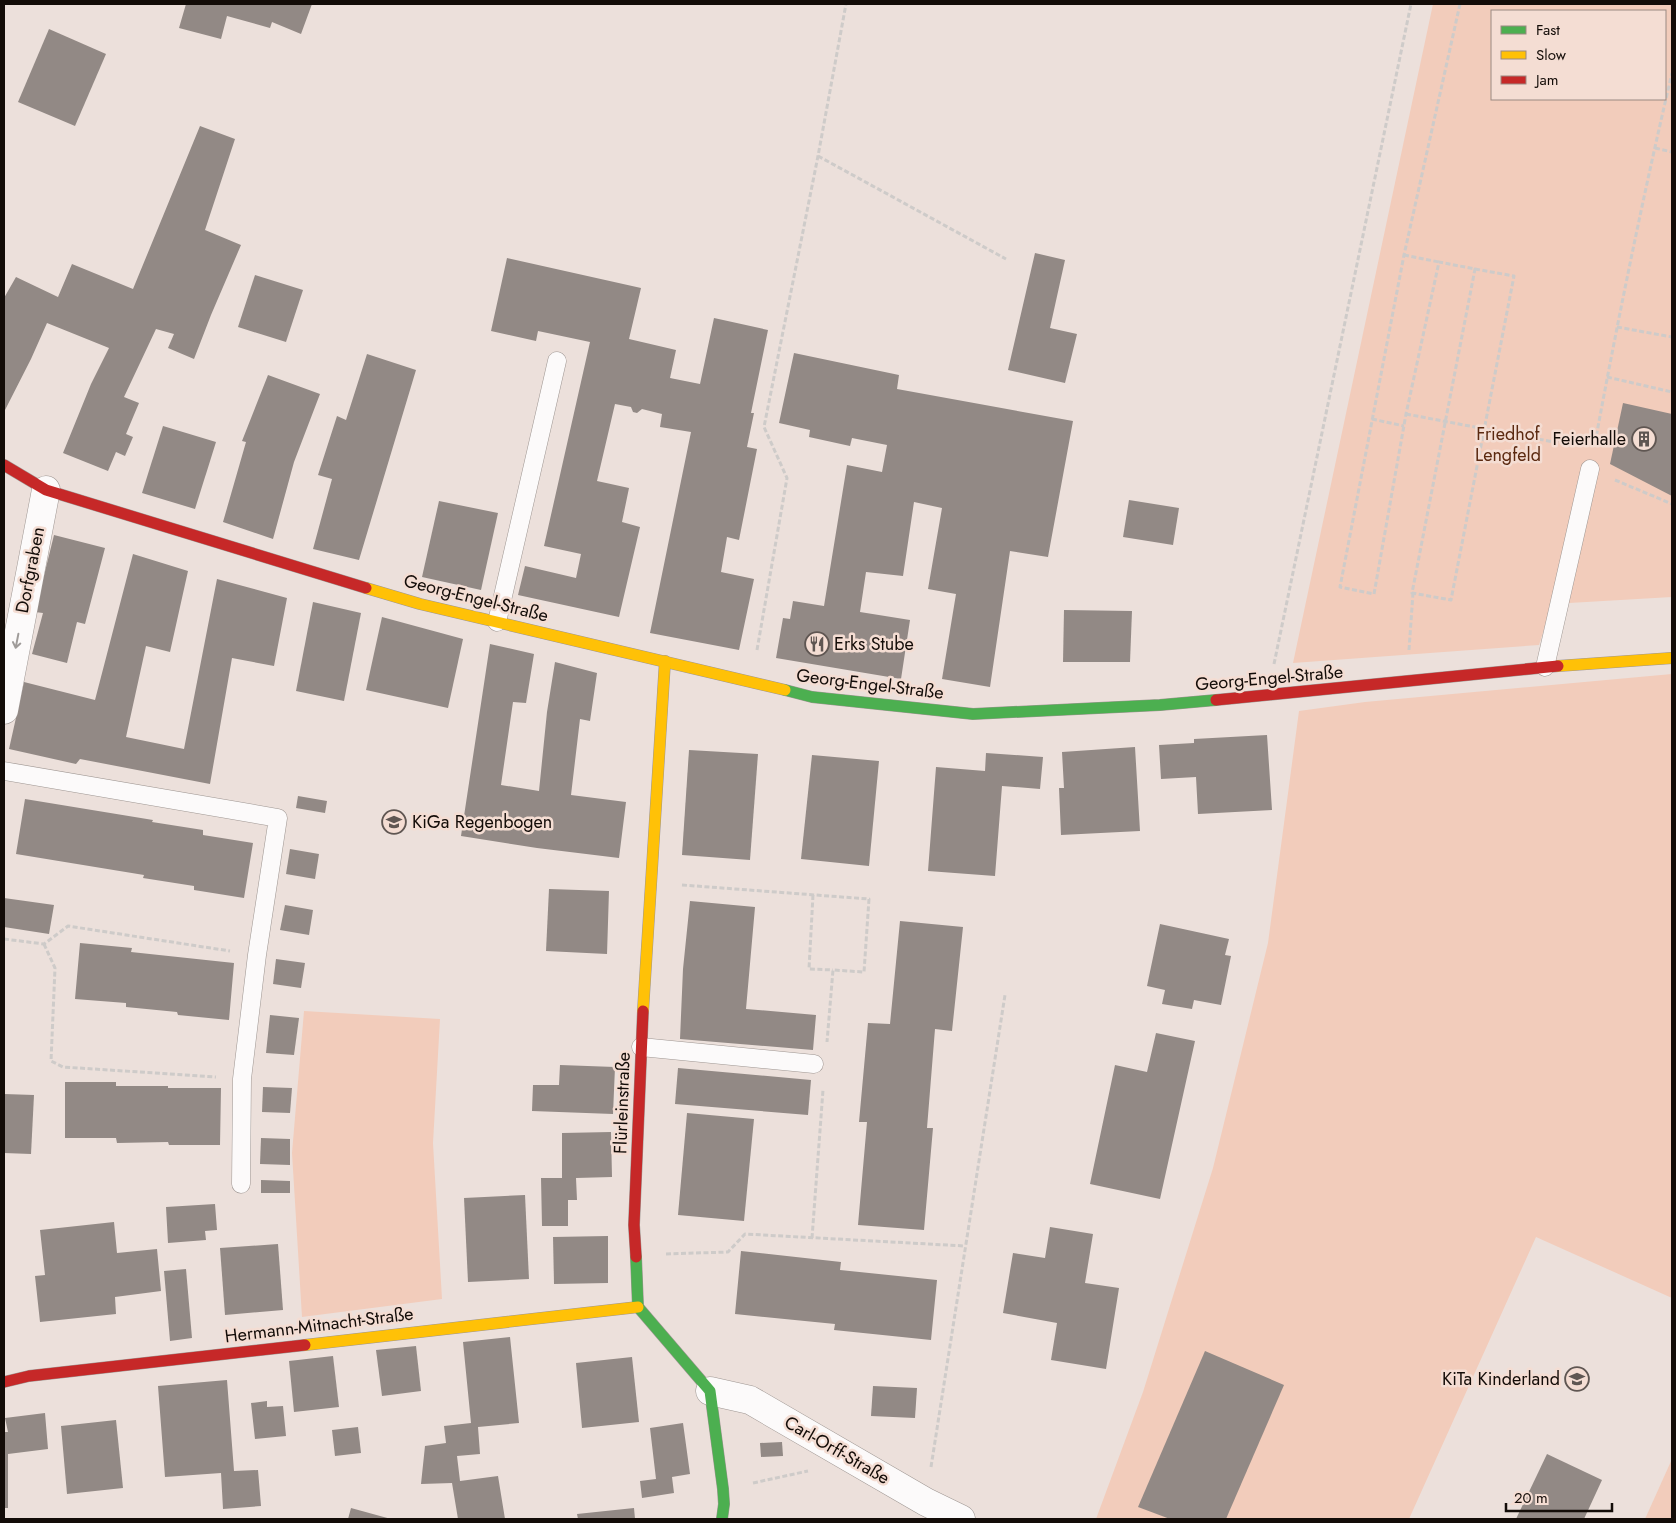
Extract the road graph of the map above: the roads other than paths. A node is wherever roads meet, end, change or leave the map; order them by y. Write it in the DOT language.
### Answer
graph roads {
  1 [pos="557,361"];
  2 [pos="4,465"];
  3 [pos="1590,468"];
  4 [pos="46,490"];
  5 [pos="497,622"];
  6 [pos="1672,658"];
  7 [pos="665,661"];
  8 [pos="1546,668"];
  9 [pos="4,710"];
  10 [pos="4,771"];
  11 [pos="641,1047"];
  12 [pos="814,1064"];
  13 [pos="241,1184"];
  14 [pos="638,1306"];
  15 [pos="4,1382"];
  16 [pos="710,1392"];
  17 [pos="722,1519"];
  18 [pos="961,1519"];
  1 -- 5 [label="lane"];
  2 -- 4 [label="street, Georg-Engel-Straße"];
  3 -- 8 [label="lane"];
  4 -- 5 [label="street, Georg-Engel-Straße"];
  4 -- 9 [label="street, Dorfgraben, one-way"];
  5 -- 7 [label="street, Georg-Engel-Straße"];
  6 -- 8 [label="street, Georg-Engel-Straße"];
  7 -- 8 [label="street, Georg-Engel-Straße"];
  7 -- 11 [label="street, Flürleinstraße"];
  10 -- 13 [label="lane"];
  11 -- 12 [label="lane"];
  11 -- 14 [label="street, Flürleinstraße"];
  14 -- 15 [label="street, Hermann-Mitnacht-Straße"];
  14 -- 16 [label="street"];
  16 -- 17 [label="street"];
  16 -- 18 [label="street, Carl-Orff-Straße"];
}
